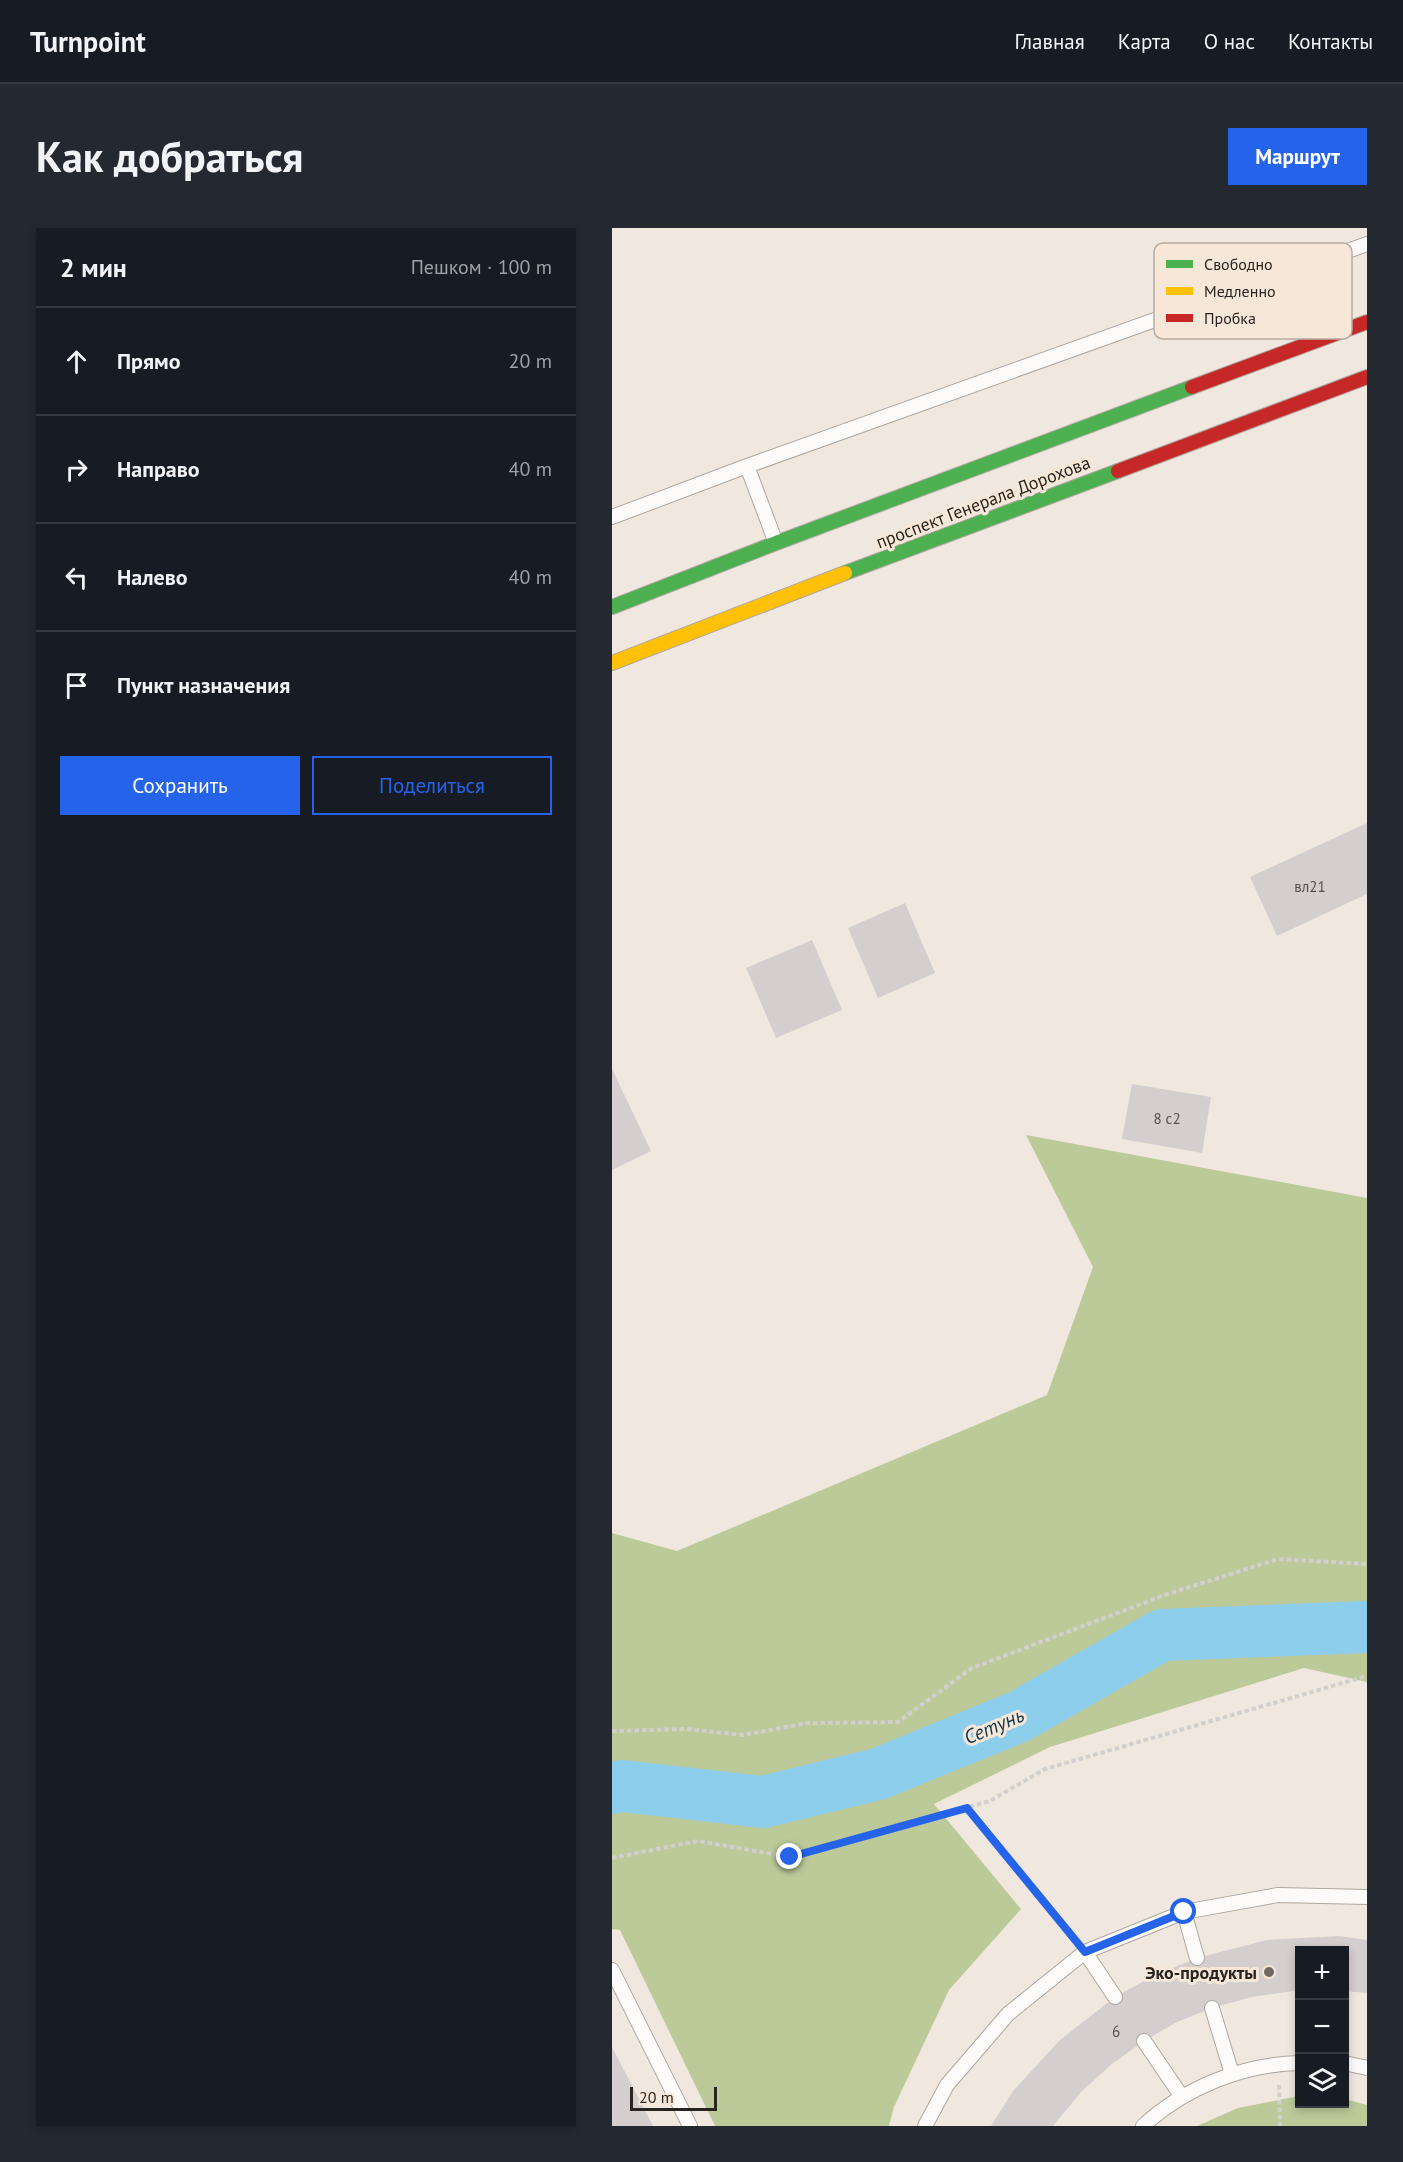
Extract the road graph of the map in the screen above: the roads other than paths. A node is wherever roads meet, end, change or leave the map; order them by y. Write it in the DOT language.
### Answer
graph roads {
  1 [pos="1367,244"];
  2 [pos="1352,249"];
  3 [pos="1154,320"];
  4 [pos="1367,322"];
  5 [pos="1352,328"];
  6 [pos="1322,339"];
  7 [pos="1367,377"];
  8 [pos="747,466"];
  9 [pos="612,517"];
  10 [pos="776,543"];
  11 [pos="612,607"];
  12 [pos="612,663"];
  13 [pos="1367,1897"];
  14 [pos="1184,1912"];
  15 [pos="1085,1952"];
  16 [pos="1197,1958"];
  17 [pos="612,1970"];
  18 [pos="1115,1997"];
  19 [pos="1212,2008"];
  20 [pos="1144,2041"];
  21 [pos="1295,2063"];
  22 [pos="1349,2064"];
  23 [pos="1367,2068"];
  24 [pos="1232,2074"];
  25 [pos="1182,2097"];
  26 [pos="690,2126"];
  27 [pos="925,2126"];
  28 [pos="1143,2126"];
  1 -- 2 [label="lane"];
  3 -- 8 [label="lane"];
  4 -- 5 [label="main road, проспект Генерала Дорохова"];
  6 -- 10 [label="main road, проспект Генерала Дорохова"];
  7 -- 12 [label="main road, проспект Генерала Дорохова"];
  8 -- 9 [label="lane"];
  8 -- 10 [label="lane"];
  10 -- 11 [label="main road, проспект Генерала Дорохова"];
  13 -- 14 [label="lane"];
  14 -- 15 [label="lane"];
  14 -- 16 [label="lane"];
  15 -- 18 [label="lane"];
  15 -- 27 [label="lane"];
  17 -- 26 [label="lane"];
  19 -- 24 [label="lane"];
  20 -- 25 [label="lane"];
  21 -- 24 [label="lane"];
  22 -- 23 [label="lane"];
  24 -- 25 [label="lane"];
  25 -- 28 [label="lane"];
}
